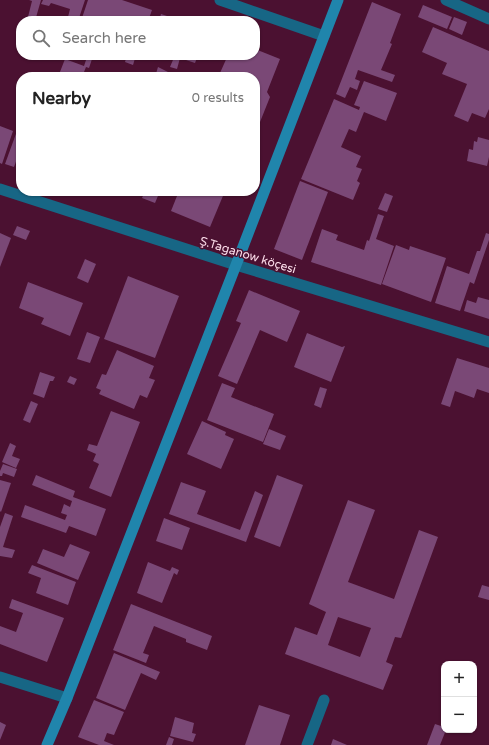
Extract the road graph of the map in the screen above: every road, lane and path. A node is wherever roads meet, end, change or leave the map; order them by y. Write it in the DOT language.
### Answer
graph roads {
  1 [pos="220,0"];
  2 [pos="338,0"];
  3 [pos="446,0"];
  4 [pos="489,19"];
  5 [pos="324,36"];
  6 [pos="0,189"];
  7 [pos="16,194"];
  8 [pos="22,196"];
  9 [pos="236,265"];
  10 [pos="489,342"];
  11 [pos="0,677"];
  12 [pos="67,698"];
  13 [pos="324,700"];
  14 [pos="47,745"];
  15 [pos="307,745"];
  1 -- 5 [label="street"];
  2 -- 5 [label="main road"];
  3 -- 4 [label="street"];
  5 -- 9 [label="main road"];
  6 -- 7 [label="street, Ş.Taganow köçesi"];
  8 -- 9 [label="street, Ş.Taganow köçesi"];
  9 -- 10 [label="street, Ş.Taganow köçesi"];
  9 -- 12 [label="main road"];
  11 -- 12 [label="street"];
  12 -- 14 [label="main road"];
  13 -- 15 [label="street"];
}
